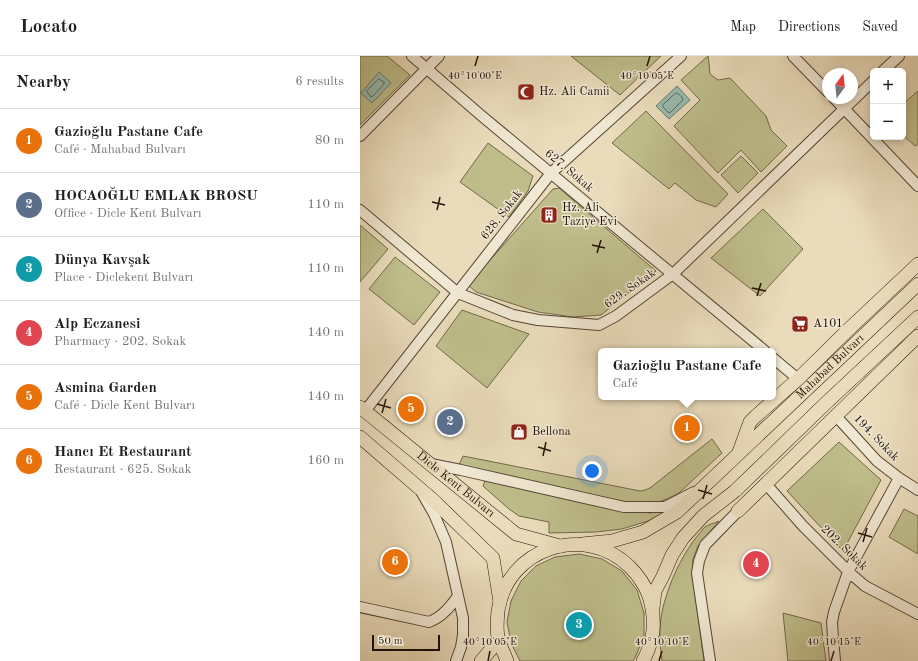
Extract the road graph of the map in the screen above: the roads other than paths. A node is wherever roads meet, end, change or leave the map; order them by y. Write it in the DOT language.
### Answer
graph roads {
  1 [pos="412,56"];
  2 [pos="438,56"];
  3 [pos="681,56"];
  4 [pos="793,56"];
  5 [pos="899,56"];
  6 [pos="427,68"];
  7 [pos="886,68"];
  8 [pos="870,84"];
  9 [pos="822,86"];
  10 [pos="839,104"];
  11 [pos="844,109"];
  12 [pos="360,136"];
  13 [pos="551,173"];
  14 [pos="918,186"];
  15 [pos="360,210"];
  16 [pos="918,264"];
  17 [pos="673,274"];
  18 [pos="918,284"];
  19 [pos="458,293"];
  20 [pos="918,317"];
  21 [pos="918,336"];
  22 [pos="761,348"];
  23 [pos="776,361"];
  24 [pos="798,379"];
  25 [pos="776,398"];
  26 [pos="774,400"];
  27 [pos="362,409"];
  28 [pos="836,416"];
  29 [pos="360,437"];
  30 [pos="738,454"];
  31 [pos="429,464"];
  32 [pos="899,478"];
  33 [pos="766,484"];
  34 [pos="420,488"];
  35 [pos="702,489"];
  36 [pos="918,490"];
  37 [pos="735,491"];
  38 [pos="738,510"];
  39 [pos="582,544"];
  40 [pos="560,546"];
  41 [pos="848,572"];
  42 [pos="458,596"];
  43 [pos="500,602"];
  44 [pos="360,607"];
  45 [pos="652,608"];
  46 [pos="918,614"];
  47 [pos="499,640"];
  48 [pos="647,658"];
  49 [pos="456,661"];
  50 [pos="481,661"];
  51 [pos="507,661"];
  52 [pos="710,661"];
  53 [pos="835,661"];
  1 -- 6 [label="street, 627. Sokak"];
  2 -- 6 [label="street"];
  3 -- 13 [label="street, 628. Sokak"];
  4 -- 9 [label="street"];
  5 -- 7 [label="street"];
  6 -- 12 [label="street"];
  6 -- 13 [label="street, 627. Sokak"];
  8 -- 11 [label="street, 629. Sokak"];
  10 -- 11 [label="street"];
  11 -- 14 [label="street"];
  11 -- 17 [label="street, 629. Sokak"];
  13 -- 17 [label="street, 627. Sokak"];
  13 -- 19 [label="street, 628. Sokak"];
  15 -- 19 [label="street, 629. Sokak"];
  16 -- 24 [label="main road"];
  17 -- 19 [label="street, 629. Sokak"];
  17 -- 22 [label="street, 627. Sokak"];
  18 -- 30 [label="main road, Mahabad Bulvarı"];
  19 -- 27 [label="street, 628. Sokak"];
  20 -- 37 [label="main road, Mahabad Bulvarı"];
  21 -- 28 [label="main road"];
  23 -- 24 [label="street"];
  24 -- 25 [label="main road"];
  26 -- 30 [label="main road"];
  27 -- 31 [label="main road, Dicle Kent Bulvarı"];
  28 -- 32 [label="street, 194. Sokak"];
  28 -- 33 [label="main road"];
  29 -- 34 [label="main road, Dicle Kent Bulvarı"];
  30 -- 35 [label="main road, Mahabad Bulvarı"];
  31 -- 35 [label="street"];
  31 -- 40 [label="main road, Dicle Kent Bulvarı"];
  32 -- 36 [label="street, 194. Sokak"];
  32 -- 41 [label="street"];
  33 -- 38 [label="main road"];
  33 -- 41 [label="street, 202. Sokak"];
  34 -- 42 [label="street"];
  34 -- 43 [label="main road, Dicle Kent Bulvarı"];
  35 -- 39 [label="main road, Mahabad Bulvarı"];
  37 -- 38 [label="main road"];
  37 -- 45 [label="main road, Mahabad Bulvarı"];
  38 -- 52 [label="street"];
  39 -- 40 [label="main road, Mahabad Bulvarı"];
  39 -- 45 [label="main road"];
  40 -- 43 [label="main road"];
  41 -- 46 [label="street, 202. Sokak"];
  41 -- 53 [label="street"];
  42 -- 44 [label="street"];
  42 -- 49 [label="street"];
  43 -- 47 [label="main road"];
  45 -- 48 [label="main road"];
  47 -- 50 [label="main road"];
  47 -- 51 [label="main road"];
}
